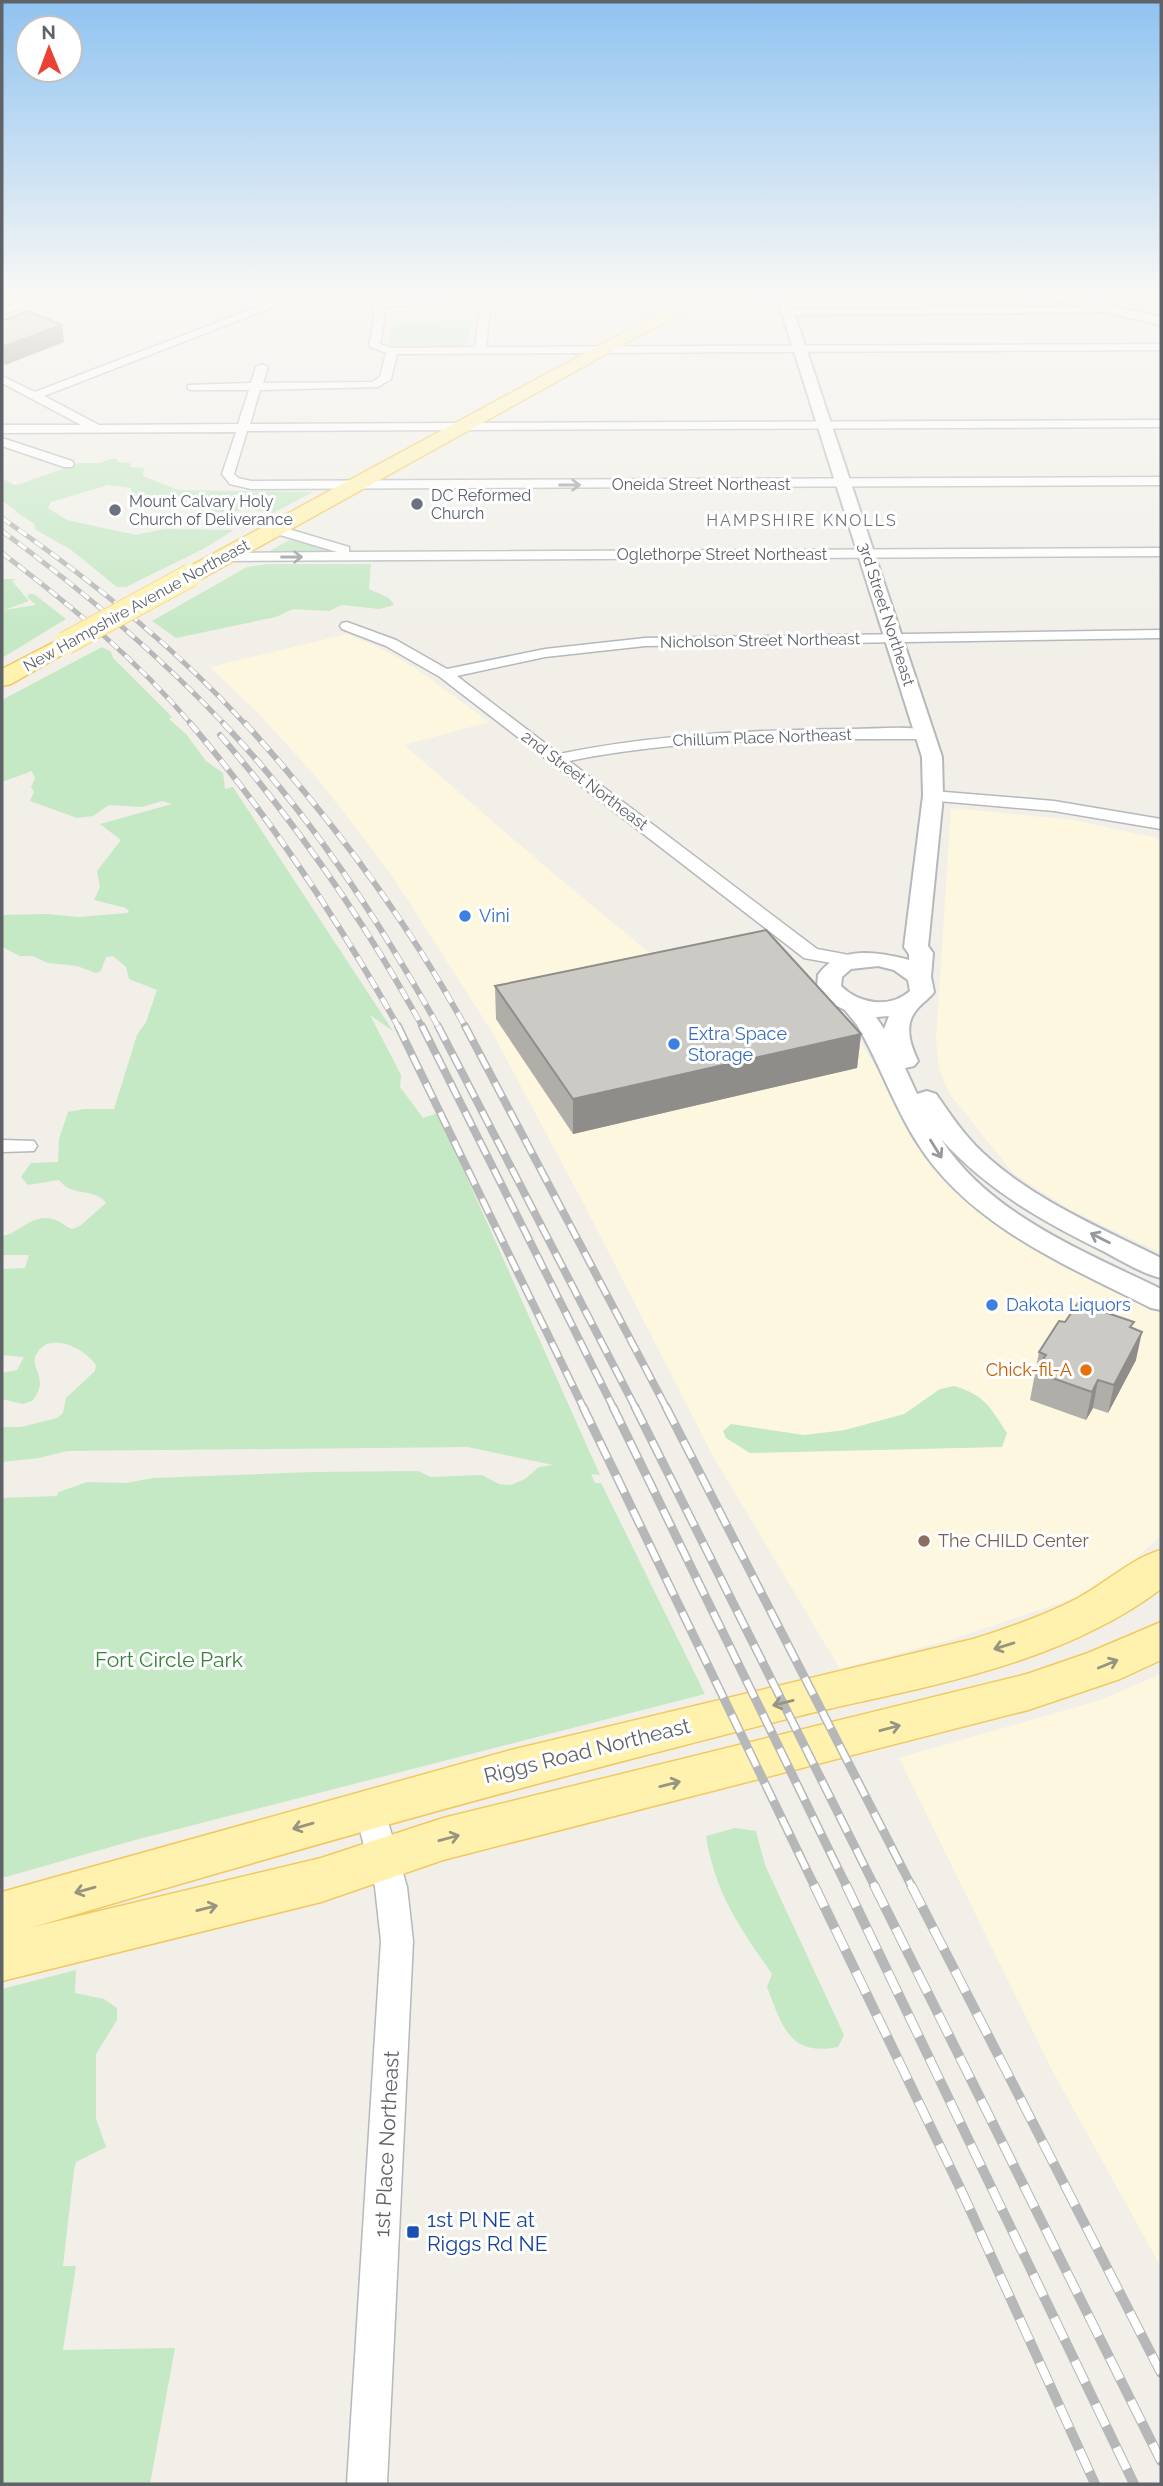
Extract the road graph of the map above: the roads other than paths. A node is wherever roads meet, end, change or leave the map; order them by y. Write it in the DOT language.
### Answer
graph roads {
  1 [pos="56,407"];
  2 [pos="249,407"];
  3 [pos="500,407"];
  4 [pos="820,407"];
  5 [pos="1161,424"];
  6 [pos="826,426"];
  7 [pos="462,428"];
  8 [pos="2,429"];
  9 [pos="97,429"];
  10 [pos="242,429"];
  11 [pos="2,442"];
  12 [pos="68,464"];
  13 [pos="1161,481"];
  14 [pos="844,483"];
  15 [pos="355,486"];
  16 [pos="275,529"];
  17 [pos="1161,552"];
  18 [pos="868,554"];
  19 [pos="367,556"];
  20 [pos="223,557"];
  21 [pos="347,626"];
  22 [pos="1161,634"];
  23 [pos="895,638"];
  24 [pos="446,674"];
  25 [pos="2,678"];
  26 [pos="926,734"];
  27 [pos="557,759"];
  28 [pos="933,796"];
  29 [pos="1161,824"];
  30 [pos="916,947"];
  31 [pos="811,954"];
  32 [pos="878,960"];
  33 [pos="853,961"];
  34 [pos="919,977"];
  35 [pos="828,981"];
  36 [pos="908,1004"];
  37 [pos="854,1006"];
  38 [pos="2,1146"];
  39 [pos="26,1146"];
  40 [pos="1161,1269"];
  41 [pos="1161,1301"];
  42 [pos="1161,1566"];
  43 [pos="1161,1640"];
  44 [pos="369,1808"];
  45 [pos="384,1859"];
  46 [pos="2,1914"];
  47 [pos="2,1958"];
  48 [pos="367,2484"];
  1 -- 9 [label="street"];
  2 -- 10 [label="street"];
  3 -- 7 [label="main road, New Hampshire Avenue Northeast"];
  4 -- 6 [label="street, 3rd Street Northeast"];
  5 -- 6 [label="street"];
  6 -- 7 [label="street"];
  6 -- 14 [label="street, 3rd Street Northeast"];
  7 -- 10 [label="street"];
  7 -- 15 [label="main road, New Hampshire Avenue Northeast"];
  8 -- 9 [label="street"];
  9 -- 10 [label="street"];
  10 -- 15 [label="street, Oneida Street Northeast"];
  11 -- 12 [label="street"];
  13 -- 14 [label="street, Oneida Street Northeast"];
  15 -- 14 [label="street, Oneida Street Northeast, one-way"];
  14 -- 18 [label="street, 3rd Street Northeast"];
  15 -- 16 [label="main road, New Hampshire Avenue Northeast"];
  16 -- 19 [label="street, Oglethorpe Street Northeast"];
  16 -- 20 [label="main road, New Hampshire Avenue Northeast"];
  17 -- 18 [label="street, Oglethorpe Street Northeast"];
  18 -- 19 [label="street, Oglethorpe Street Northeast"];
  18 -- 23 [label="street, 3rd Street Northeast"];
  20 -- 19 [label="street, Oglethorpe Street Northeast, one-way"];
  20 -- 25 [label="main road, New Hampshire Avenue Northeast, bridge"];
  21 -- 24 [label="street, 2nd Street Northeast"];
  22 -- 23 [label="street, Nicholson Street Northeast"];
  23 -- 24 [label="street, Nicholson Street Northeast"];
  23 -- 26 [label="street, 3rd Street Northeast"];
  24 -- 27 [label="street, 2nd Street Northeast"];
  26 -- 27 [label="street, Chillum Place Northeast"];
  26 -- 28 [label="street, 3rd Street Northeast"];
  27 -- 31 [label="street, 2nd Street Northeast"];
  28 -- 29 [label="street"];
  28 -- 30 [label="street, 3rd Street Northeast"];
  30 -- 32 [label="street"];
  30 -- 34 [label="street, 3rd Street Northeast"];
  31 -- 33 [label="street, 2nd Street Northeast"];
  31 -- 35 [label="street, 2nd Street Northeast"];
  32 -- 33 [label="street"];
  32 -- 34 [label="street"];
  33 -- 35 [label="street"];
  34 -- 36 [label="street"];
  35 -- 37 [label="street"];
  36 -- 37 [label="street"];
  40 -- 36 [label="street, one-way"];
  37 -- 41 [label="street, one-way"];
  38 -- 39 [label="street"];
  42 -- 44 [label="main road, Riggs Road Northeast, one-way"];
  45 -- 43 [label="main road, one-way"];
  44 -- 45 [label="street, 1st Place Northeast"];
  44 -- 46 [label="main road, Riggs Road Northeast, one-way"];
  47 -- 45 [label="main road, one-way"];
  45 -- 48 [label="street, 1st Place Northeast"];
}
